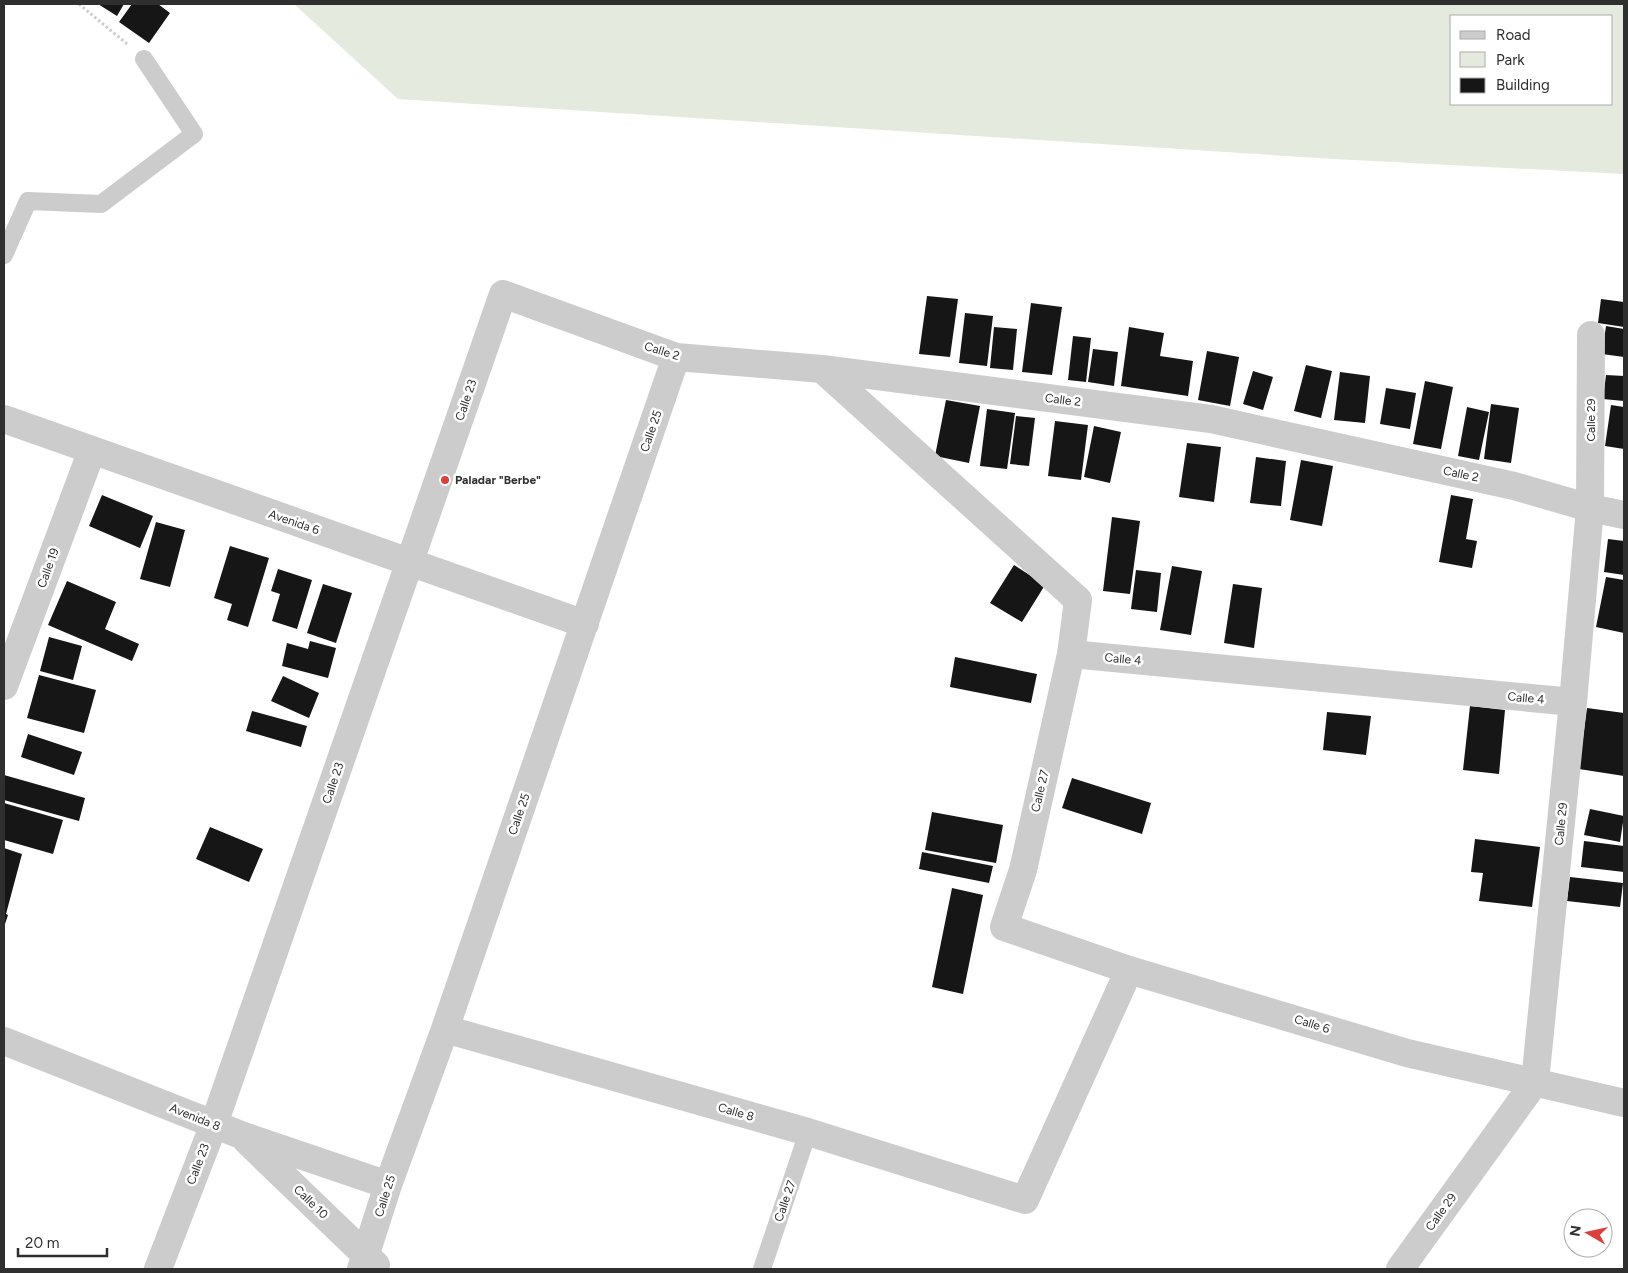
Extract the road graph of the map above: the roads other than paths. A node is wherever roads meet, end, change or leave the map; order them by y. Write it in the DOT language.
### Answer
graph roads {
  1 [pos="144,59"];
  2 [pos="4,255"];
  3 [pos="503,294"];
  4 [pos="1591,335"];
  5 [pos="676,357"];
  6 [pos="822,369"];
  7 [pos="4,419"];
  8 [pos="92,450"];
  9 [pos="1590,508"];
  10 [pos="1624,515"];
  11 [pos="410,563"];
  12 [pos="584,624"];
  13 [pos="1071,654"];
  14 [pos="4,686"];
  15 [pos="1573,702"];
  16 [pos="1004,927"];
  17 [pos="1129,970"];
  18 [pos="445,1029"];
  19 [pos="4,1041"];
  20 [pos="1535,1082"];
  21 [pos="1624,1103"];
  22 [pos="214,1124"];
  23 [pos="808,1132"];
  24 [pos="240,1134"];
  25 [pos="388,1185"];
  26 [pos="369,1264"];
  27 [pos="158,1269"];
  28 [pos="762,1269"];
  29 [pos="1400,1269"];
  1 -- 2 [label="lane"];
  3 -- 5 [label="street, Calle 2"];
  3 -- 11 [label="street, Calle 23"];
  4 -- 9 [label="street, Calle 29"];
  5 -- 6 [label="street, Calle 2"];
  5 -- 12 [label="street, Calle 25"];
  6 -- 9 [label="street, Calle 2"];
  6 -- 13 [label="street"];
  7 -- 8 [label="street, Avenida 6"];
  8 -- 11 [label="street, Avenida 6"];
  8 -- 14 [label="street, Calle 19"];
  9 -- 10 [label="street, Calle 2"];
  9 -- 15 [label="street, Calle 29"];
  11 -- 12 [label="street, Avenida 6"];
  11 -- 22 [label="street, Calle 23"];
  12 -- 18 [label="street, Calle 25"];
  13 -- 15 [label="street, Calle 4"];
  13 -- 16 [label="street, Calle 27"];
  15 -- 20 [label="street, Calle 29"];
  16 -- 17 [label="street, Calle 6"];
  17 -- 20 [label="street, Calle 6"];
  17 -- 23 [label="street, Calle 8"];
  18 -- 23 [label="street, Calle 8"];
  18 -- 25 [label="street, Calle 25"];
  19 -- 22 [label="street, Avenida 8"];
  20 -- 21 [label="street, Calle 6"];
  20 -- 29 [label="street, Calle 29"];
  22 -- 24 [label="street, Avenida 8"];
  22 -- 27 [label="street, Calle 23"];
  23 -- 28 [label="lane, Calle 27"];
  24 -- 25 [label="street, Avenida 8"];
  24 -- 26 [label="street, Calle 10"];
  25 -- 26 [label="street, Calle 25"];
}
